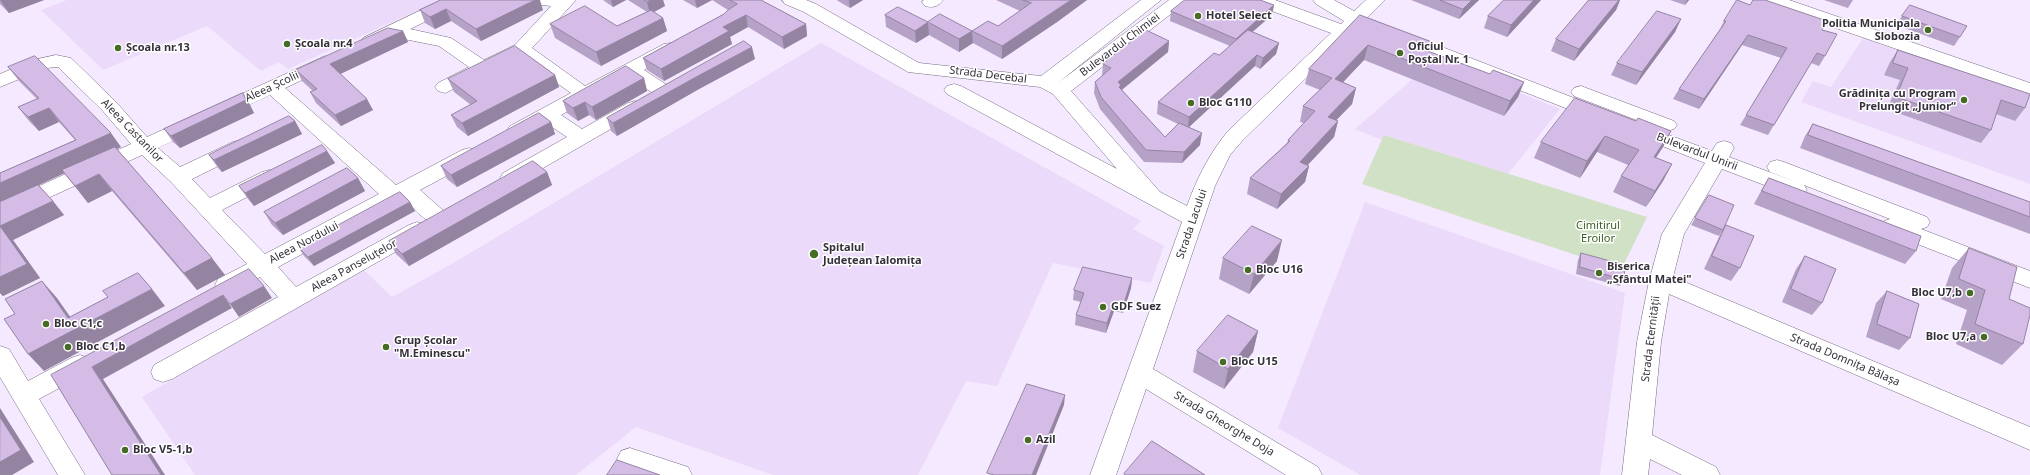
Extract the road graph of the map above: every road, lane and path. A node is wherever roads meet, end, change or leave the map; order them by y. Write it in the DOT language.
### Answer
graph roads {
  1 [pos="456,0"];
  2 [pos="538,0"];
  3 [pos="1152,0"];
  4 [pos="1180,0"];
  5 [pos="1259,0"];
  6 [pos="1322,0"];
  7 [pos="1772,0"];
  8 [pos="565,1"];
  9 [pos="799,1"];
  10 [pos="1358,12"];
  11 [pos="392,31"];
  12 [pos="684,40"];
  13 [pos="521,50"];
  14 [pos="484,68"];
  15 [pos="630,69"];
  16 [pos="0,81"];
  17 [pos="1052,86"];
  18 [pos="273,87"];
  19 [pos="445,87"];
  20 [pos="2030,89"];
  21 [pos="954,90"];
  22 [pos="584,94"];
  23 [pos="546,114"];
  24 [pos="304,115"];
  25 [pos="283,126"];
  26 [pos="581,138"];
  27 [pos="255,139"];
  28 [pos="145,147"];
  29 [pos="1721,154"];
  30 [pos="286,169"];
  31 [pos="178,177"];
  32 [pos="492,188"];
  33 [pos="400,192"];
  34 [pos="1153,197"];
  35 [pos="458,207"];
  36 [pos="208,208"];
  37 [pos="0,214"];
  38 [pos="438,218"];
  39 [pos="1194,219"];
  40 [pos="2030,264"];
  41 [pos="262,266"];
  42 [pos="2030,280"];
  43 [pos="1660,281"];
  44 [pos="208,295"];
  45 [pos="294,299"];
  46 [pos="99,354"];
  47 [pos="0,356"];
  48 [pos="164,372"];
  49 [pos="1139,373"];
  50 [pos="24,395"];
  51 [pos="2030,439"];
  52 [pos="1640,441"];
  53 [pos="630,459"];
  54 [pos="72,475"];
  55 [pos="679,475"];
  56 [pos="1102,475"];
  57 [pos="1309,475"];
  58 [pos="1635,475"];
  59 [pos="1707,475"];
  1 -- 11 [label="street, Aleea Școlii"];
  2 -- 8 [label="street"];
  3 -- 17 [label="street, Bulevardul Chimiei"];
  4 -- 17 [label="street, Bulevardul Chimiei"];
  5 -- 10 [label="street"];
  6 -- 10 [label="street, Bulevardul Unirii"];
  7 -- 20 [label="street"];
  8 -- 13 [label="street"];
  9 -- 17 [label="street, Strada Decebal"];
  10 -- 29 [label="street, Bulevardul Unirii"];
  10 -- 39 [label="street, Strada Lacului"];
  11 -- 14 [label="street"];
  11 -- 18 [label="street, Aleea Școlii"];
  12 -- 15 [label="street, Aleea Nordului"];
  13 -- 14 [label="street"];
  13 -- 22 [label="street"];
  14 -- 19 [label="street"];
  15 -- 22 [label="street, Aleea Nordului"];
  15 -- 26 [label="street"];
  16 -- 28 [label="street, Aleea Castanilor"];
  17 -- 34 [label="street, Strada Decebal"];
  18 -- 24 [label="street"];
  18 -- 28 [label="street, Aleea Școlii"];
  21 -- 34 [label="street, Strada Decebal"];
  22 -- 23 [label="street, Aleea Nordului"];
  23 -- 26 [label="street"];
  23 -- 33 [label="street, Aleea Nordului"];
  24 -- 25 [label="street"];
  24 -- 33 [label="street"];
  26 -- 32 [label="street"];
  27 -- 31 [label="street"];
  28 -- 31 [label="street, Aleea Castanilor"];
  28 -- 37 [label="street, Aleea Școlii"];
  29 -- 40 [label="street, Bulevardul Unirii"];
  29 -- 42 [label="street, Bulevardul Unirii"];
  29 -- 43 [label="street, Strada Eternității"];
  30 -- 36 [label="street"];
  31 -- 36 [label="street, Aleea Castanilor"];
  33 -- 38 [label="street"];
  33 -- 41 [label="street, Aleea Nordului"];
  34 -- 39 [label="street, Strada Decebal"];
  35 -- 38 [label="street, Aleea Panseluțelor"];
  36 -- 41 [label="street, Aleea Castanilor"];
  38 -- 45 [label="street, Aleea Panseluțelor"];
  39 -- 49 [label="street, Strada Lacului"];
  41 -- 44 [label="street, Aleea Nordului"];
  41 -- 45 [label="street"];
  43 -- 51 [label="street, Strada Domnița Bălașa"];
  43 -- 52 [label="street, Strada Eternității"];
  45 -- 48 [label="street, Aleea Panseluțelor"];
  46 -- 50 [label="street"];
  47 -- 50 [label="street"];
  49 -- 56 [label="street, Strada Lacului"];
  49 -- 57 [label="street, Strada Gheorghe Doja"];
  50 -- 54 [label="street"];
  52 -- 58 [label="street, Strada Eternității"];
  52 -- 59 [label="street"];
  53 -- 55 [label="street"];
}
